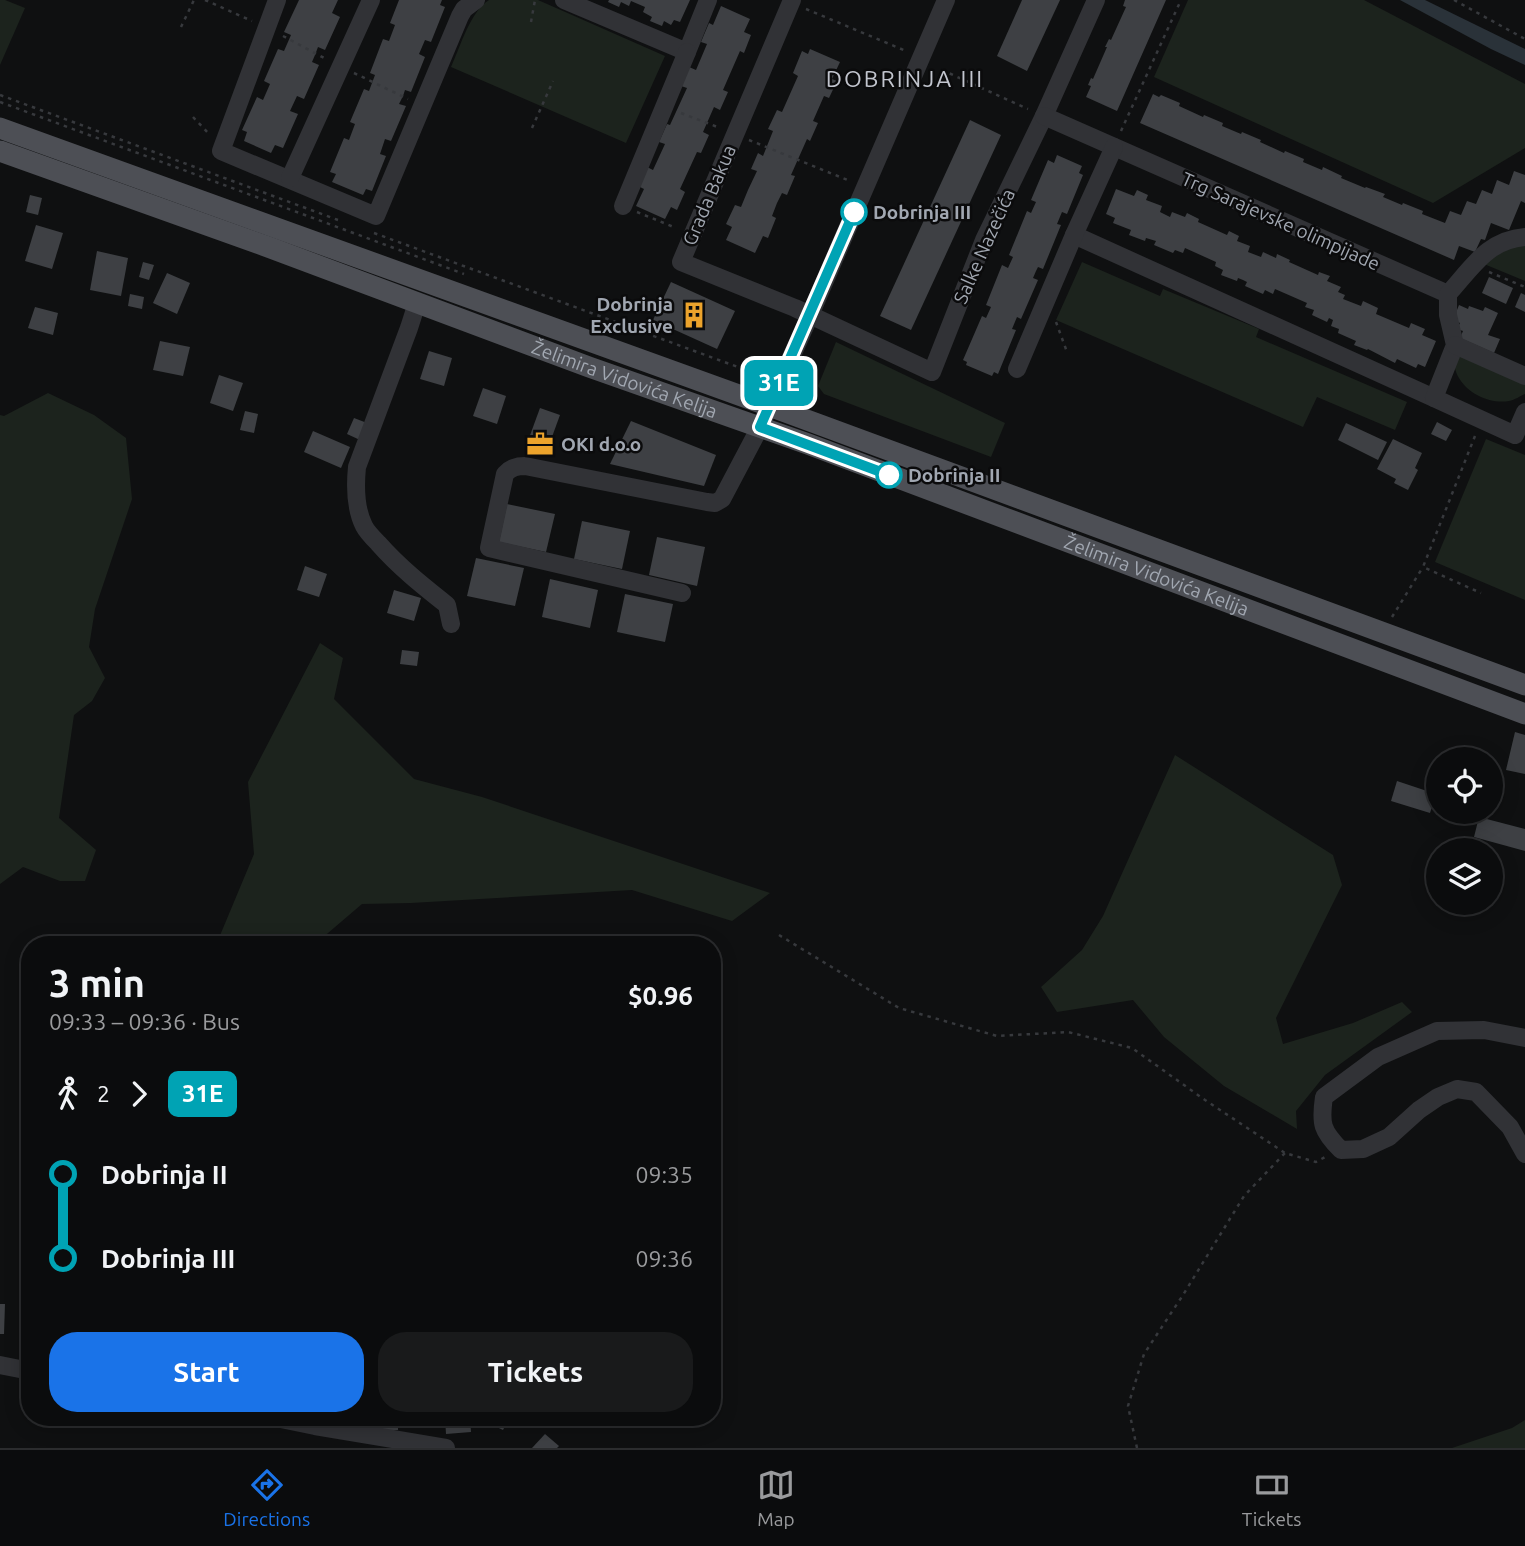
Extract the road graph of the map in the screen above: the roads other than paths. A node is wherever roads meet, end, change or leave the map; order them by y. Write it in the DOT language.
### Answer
graph roads {
  1 [pos="277,0"];
  2 [pos="372,0"];
  3 [pos="476,0"];
  4 [pos="564,0"];
  5 [pos="708,0"];
  6 [pos="947,0"];
  7 [pos="1096,0"];
  8 [pos="789,1"];
  9 [pos="687,52"];
  10 [pos="1044,116"];
  11 [pos="0,128"];
  12 [pos="1114,147"];
  13 [pos="0,151"];
  14 [pos="290,178"];
  15 [pos="623,206"];
  16 [pos="1074,235"];
  17 [pos="1525,237"];
  18 [pos="1448,294"];
  19 [pos="417,303"];
  20 [pos="810,315"];
  21 [pos="1455,345"];
  22 [pos="1017,369"];
  23 [pos="1525,376"];
  24 [pos="1434,398"];
  25 [pos="769,406"];
  26 [pos="1525,412"];
  27 [pos="760,427"];
  28 [pos="1520,437"];
  29 [pos="682,593"];
  30 [pos="451,624"];
  31 [pos="1525,685"];
  32 [pos="1525,714"];
  33 [pos="1525,1038"];
  34 [pos="1525,1154"];
  35 [pos="0,1365"];
  36 [pos="21,1369"];
  37 [pos="332,1426"];
  38 [pos="446,1448"];
  1 -- 14 [label="street"];
  2 -- 14 [label="street"];
  3 -- 14 [label="street"];
  4 -- 9 [label="street"];
  5 -- 9 [label="street"];
  6 -- 20 [label="street"];
  7 -- 10 [label="street, Salke Nazečića"];
  8 -- 20 [label="street, Grada Bakua"];
  9 -- 15 [label="street"];
  10 -- 12 [label="street, Trg Sarajevske olimpijade"];
  10 -- 20 [label="street, Salke Nazečića"];
  11 -- 25 [label="main road, Želimira Vidovića Kelija"];
  12 -- 16 [label="street"];
  12 -- 18 [label="street, Trg Sarajevske olimpijade"];
  13 -- 19 [label="main road, Želimira Vidovića Kelija"];
  16 -- 22 [label="street"];
  16 -- 24 [label="street"];
  17 -- 18 [label="street"];
  18 -- 21 [label="street"];
  19 -- 27 [label="main road, Želimira Vidovića Kelija"];
  19 -- 30 [label="street"];
  20 -- 25 [label="street"];
  21 -- 23 [label="street"];
  21 -- 24 [label="street"];
  24 -- 28 [label="street"];
  25 -- 27 [label="street"];
  25 -- 31 [label="main road, Želimira Vidovića Kelija"];
  26 -- 28 [label="street"];
  27 -- 29 [label="street"];
  27 -- 32 [label="main road, Želimira Vidovića Kelija"];
  33 -- 34 [label="street"];
  35 -- 36 [label="street"];
  37 -- 38 [label="street"];
}
